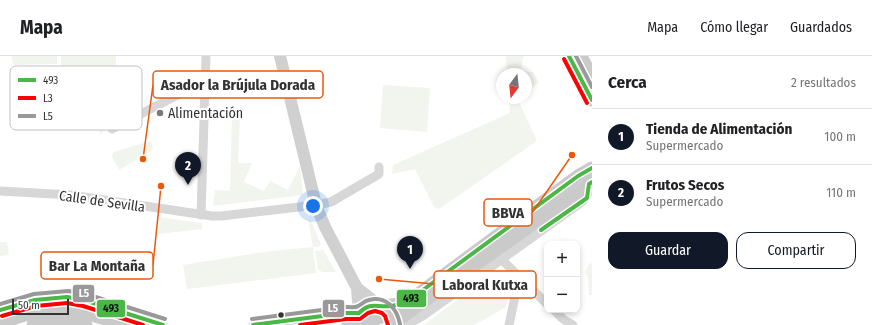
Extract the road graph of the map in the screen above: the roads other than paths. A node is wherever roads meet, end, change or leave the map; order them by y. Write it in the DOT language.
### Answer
graph roads {
  1 [pos="206,56"];
  2 [pos="280,56"];
  3 [pos="569,56"];
  4 [pos="580,56"];
  5 [pos="592,76"];
  6 [pos="205,82"];
  7 [pos="592,100"];
  8 [pos="142,113"];
  9 [pos="378,167"];
  10 [pos="592,168"];
  11 [pos="590,183"];
  12 [pos="0,191"];
  13 [pos="316,205"];
  14 [pos="201,214"];
  15 [pos="501,259"];
  16 [pos="522,280"];
  17 [pos="357,288"];
  18 [pos="544,301"];
  19 [pos="0,310"];
  20 [pos="557,313"];
  21 [pos="390,319"];
  22 [pos="352,320"];
  23 [pos="0,322"];
  24 [pos="33,325"];
  25 [pos="86,325"];
  26 [pos="124,325"];
  27 [pos="163,325"];
  28 [pos="253,325"];
  29 [pos="407,325"];
  30 [pos="509,325"];
  31 [pos="573,325"];
  1 -- 6 [label="street"];
  2 -- 13 [label="main road"];
  3 -- 7 [label="main road"];
  4 -- 5 [label="main road"];
  6 -- 8 [label="street"];
  6 -- 14 [label="street"];
  9 -- 13 [label="street, Calle de Sevilla"];
  10 -- 21 [label="main road"];
  11 -- 15 [label="street"];
  11 -- 21 [label="main road"];
  12 -- 14 [label="street, Calle de Sevilla"];
  13 -- 14 [label="street, Calle de Sevilla"];
  13 -- 17 [label="main road"];
  15 -- 16 [label="street"];
  15 -- 29 [label="street"];
  16 -- 18 [label="street"];
  16 -- 30 [label="street"];
  17 -- 21 [label="main road"];
  17 -- 22 [label="main road"];
  19 -- 27 [label="street"];
  20 -- 31 [label="street"];
  21 -- 22 [label="main road"];
  22 -- 28 [label="street"];
  23 -- 26 [label="main road"];
  24 -- 25 [label="main road"];
}
